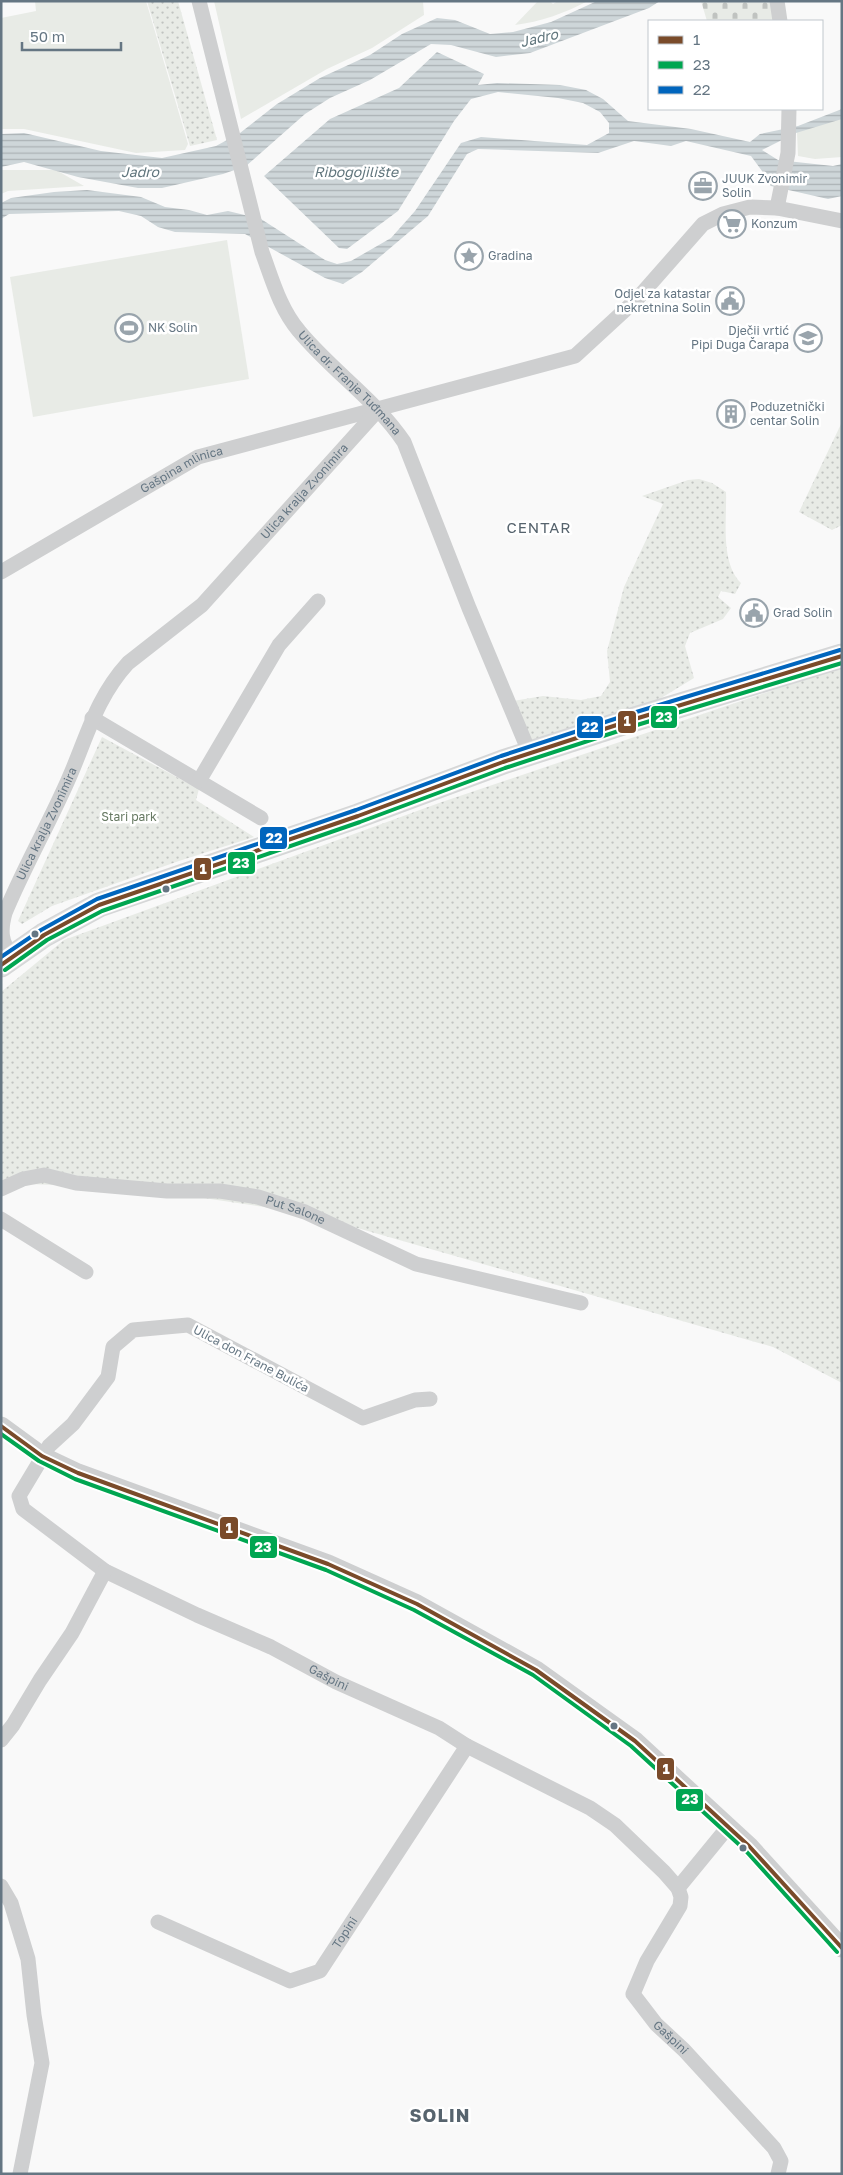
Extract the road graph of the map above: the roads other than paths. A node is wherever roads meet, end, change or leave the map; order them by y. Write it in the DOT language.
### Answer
graph roads {
  1 [pos="200,1"];
  2 [pos="777,1"];
  3 [pos="780,20"];
  4 [pos="789,115"];
  5 [pos="777,208"];
  6 [pos="842,221"];
  7 [pos="378,409"];
  8 [pos="1,572"];
  9 [pos="318,601"];
  10 [pos="842,656"];
  11 [pos="92,718"];
  12 [pos="530,754"];
  13 [pos="199,781"];
  14 [pos="262,818"];
  15 [pos="6,961"];
  16 [pos="1,1189"];
  17 [pos="1,1219"];
  18 [pos="86,1272"];
  19 [pos="581,1303"];
  20 [pos="430,1399"];
  21 [pos="1,1426"];
  22 [pos="42,1456"];
  23 [pos="105,1570"];
  24 [pos="1,1740"];
  25 [pos="467,1746"];
  26 [pos="728,1827"];
  27 [pos="1,1886"];
  28 [pos="678,1888"];
  29 [pos="158,1922"];
  30 [pos="842,1948"];
  31 [pos="20,2174"];
  32 [pos="778,2174"];
  1 -- 7 [label="street, Ulica dr. Franje Tuđmana"];
  2 -- 3 [label="street"];
  4 -- 5 [label="street"];
  5 -- 6 [label="street"];
  5 -- 7 [label="street"];
  7 -- 8 [label="street, Gašpina mlinica"];
  7 -- 11 [label="street, Ulica kralja Zvonimira"];
  7 -- 12 [label="street, Ulica dr. Franje Tuđmana"];
  9 -- 13 [label="street"];
  10 -- 12 [label="main road"];
  11 -- 13 [label="street"];
  11 -- 15 [label="street, Ulica kralja Zvonimira"];
  12 -- 15 [label="main road"];
  13 -- 14 [label="street"];
  16 -- 19 [label="street, Put Salone"];
  17 -- 18 [label="street"];
  20 -- 22 [label="street, Ulica don Frane Bulića"];
  21 -- 22 [label="street"];
  22 -- 23 [label="street, Gašpini"];
  22 -- 26 [label="street"];
  23 -- 24 [label="street"];
  23 -- 25 [label="street, Gašpini"];
  25 -- 28 [label="street, Gašpini"];
  25 -- 29 [label="street, Topini"];
  26 -- 28 [label="street"];
  26 -- 30 [label="street"];
  27 -- 31 [label="street"];
  28 -- 32 [label="street, Gašpini"];
}
